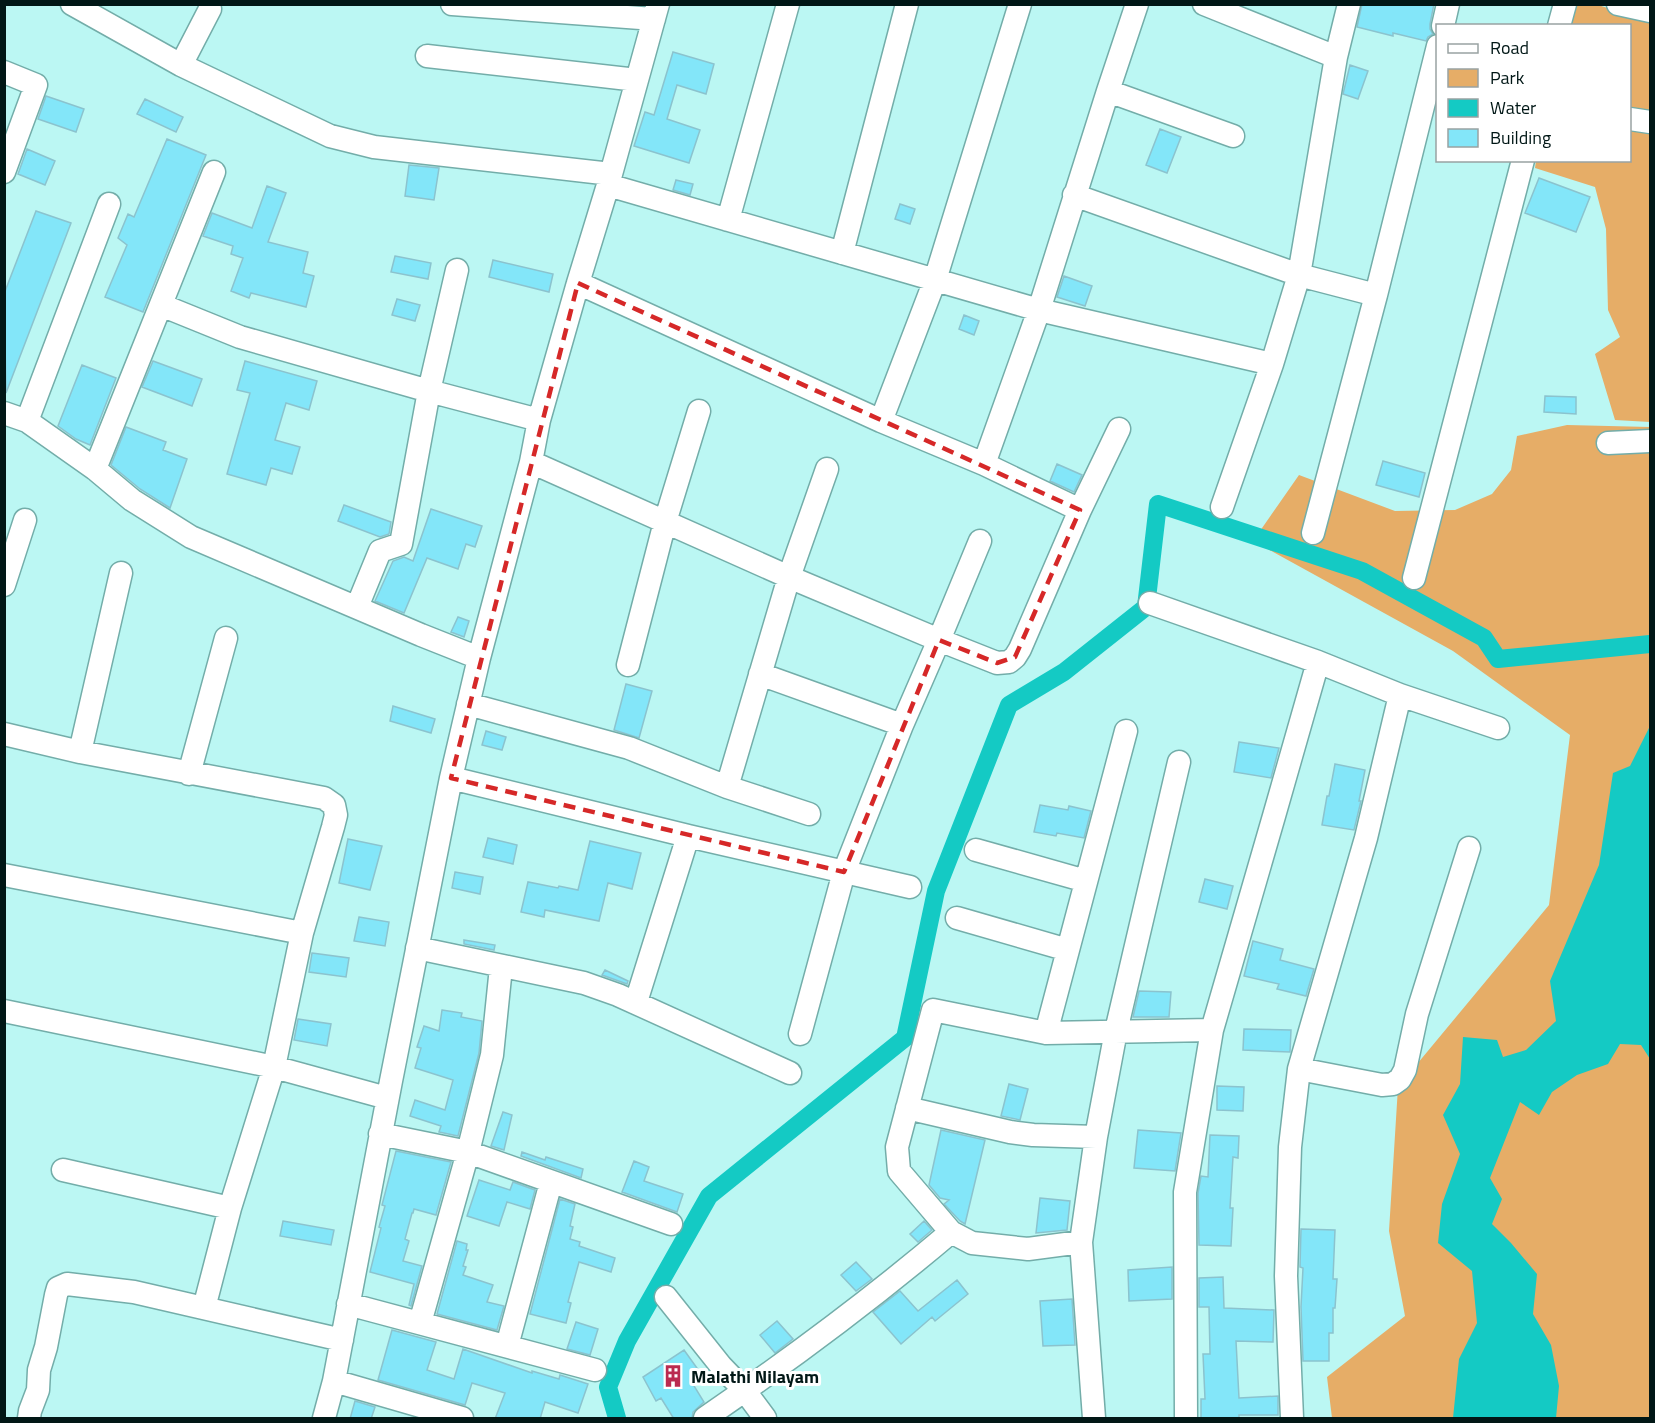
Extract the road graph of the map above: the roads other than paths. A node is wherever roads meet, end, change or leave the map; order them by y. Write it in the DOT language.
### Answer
graph roads {
  1 [pos="72,4"];
  2 [pos="452,4"];
  3 [pos="788,4"];
  4 [pos="907,4"];
  5 [pos="1020,4"];
  6 [pos="1137,4"];
  7 [pos="1204,4"];
  8 [pos="1349,4"];
  9 [pos="1448,4"];
  10 [pos="1565,4"];
  11 [pos="1618,4"];
  12 [pos="210,9"];
  13 [pos="1650,11"];
  14 [pos="656,12"];
  15 [pos="1443,24"];
  16 [pos="1560,24"];
  17 [pos="1436,50"];
  18 [pos="427,56"];
  19 [pos="1336,57"];
  20 [pos="182,64"];
  21 [pos="4,72"];
  22 [pos="637,80"];
  23 [pos="1107,91"];
  24 [pos="1631,119"];
  25 [pos="1650,122"];
  26 [pos="1233,136"];
  27 [pos="1522,162"];
  28 [pos="4,172"];
  29 [pos="214,172"];
  30 [pos="610,179"];
  31 [pos="1074,195"];
  32 [pos="109,204"];
  33 [pos="728,220"];
  34 [pos="842,253"];
  35 [pos="457,270"];
  36 [pos="1299,275"];
  37 [pos="934,280"];
  38 [pos="578,283"];
  39 [pos="1376,295"];
  40 [pos="161,305"];
  41 [pos="1039,310"];
  42 [pos="1272,364"];
  43 [pos="429,391"];
  44 [pos="699,411"];
  45 [pos="4,413"];
  46 [pos="539,420"];
  47 [pos="27,421"];
  48 [pos="881,421"];
  49 [pos="1119,429"];
  50 [pos="1650,441"];
  51 [pos="1608,443"];
  52 [pos="531,462"];
  53 [pos="984,464"];
  54 [pos="95,469"];
  55 [pos="827,469"];
  56 [pos="1222,507"];
  57 [pos="1080,510"];
  58 [pos="24,520"];
  59 [pos="665,522"];
  60 [pos="1313,533"];
  61 [pos="980,541"];
  62 [pos="122,573"];
  63 [pos="789,577"];
  64 [pos="1414,578"];
  65 [pos="4,585"];
  66 [pos="1150,603"];
  67 [pos="357,607"];
  68 [pos="226,638"];
  69 [pos="939,640"];
  70 [pos="479,658"];
  71 [pos="1318,662"];
  72 [pos="628,665"];
  73 [pos="760,674"];
  74 [pos="1400,695"];
  75 [pos="468,704"];
  76 [pos="902,725"];
  77 [pos="1498,728"];
  78 [pos="1126,731"];
  79 [pos="4,735"];
  80 [pos="80,752"];
  81 [pos="1179,762"];
  82 [pos="189,774"];
  83 [pos="451,778"];
  84 [pos="727,787"];
  85 [pos="808,814"];
  86 [pos="688,836"];
  87 [pos="1469,848"];
  88 [pos="976,850"];
  89 [pos="844,872"];
  90 [pos="4,875"];
  91 [pos="1086,881"];
  92 [pos="910,887"];
  93 [pos="957,918"];
  94 [pos="302,933"];
  95 [pos="417,948"];
  96 [pos="1068,950"];
  97 [pos="501,967"];
  98 [pos="636,1002"];
  99 [pos="4,1011"];
  100 [pos="1212,1030"];
  101 [pos="1116,1031"];
  102 [pos="1046,1033"];
  103 [pos="800,1034"];
  104 [pos="274,1067"];
  105 [pos="1299,1069"];
  106 [pos="790,1073"];
  107 [pos="387,1098"];
  108 [pos="907,1108"];
  109 [pos="380,1134"];
  110 [pos="1096,1137"];
  111 [pos="468,1152"];
  112 [pos="63,1170"];
  113 [pos="551,1182"];
  114 [pos="230,1208"];
  115 [pos="671,1224"];
  116 [pos="951,1232"];
  117 [pos="1081,1242"];
  118 [pos="666,1297"];
  119 [pos="348,1304"];
  120 [pos="204,1308"];
  121 [pos="420,1323"];
  122 [pos="342,1340"];
  123 [pos="507,1346"];
  124 [pos="596,1370"];
  125 [pos="334,1381"];
  126 [pos="745,1391"];
  127 [pos="420,1413"];
  128 [pos="29,1419"];
  129 [pos="324,1419"];
  130 [pos="462,1419"];
  131 [pos="705,1419"];
  132 [pos="765,1419"];
  133 [pos="1094,1419"];
  134 [pos="1186,1419"];
  135 [pos="1292,1419"];
  1 -- 20 [label="street"];
  2 -- 14 [label="street"];
  3 -- 33 [label="street"];
  4 -- 34 [label="street"];
  5 -- 37 [label="street"];
  6 -- 23 [label="street"];
  7 -- 19 [label="street"];
  8 -- 19 [label="street"];
  9 -- 15 [label="street"];
  10 -- 16 [label="street"];
  11 -- 13 [label="street"];
  12 -- 20 [label="street"];
  14 -- 22 [label="street"];
  17 -- 39 [label="street"];
  18 -- 22 [label="street"];
  19 -- 36 [label="street"];
  20 -- 30 [label="street"];
  21 -- 28 [label="street"];
  22 -- 30 [label="street"];
  23 -- 26 [label="street"];
  23 -- 31 [label="street"];
  24 -- 25 [label="street"];
  27 -- 64 [label="street"];
  29 -- 40 [label="street"];
  30 -- 33 [label="street"];
  30 -- 38 [label="street"];
  31 -- 36 [label="street"];
  31 -- 41 [label="street"];
  32 -- 47 [label="street"];
  33 -- 34 [label="street"];
  34 -- 37 [label="street"];
  35 -- 43 [label="street"];
  36 -- 39 [label="street"];
  36 -- 42 [label="street"];
  37 -- 41 [label="street"];
  37 -- 48 [label="street"];
  38 -- 46 [label="street"];
  38 -- 48 [label="street"];
  39 -- 60 [label="street"];
  40 -- 43 [label="street"];
  40 -- 54 [label="street"];
  41 -- 42 [label="street"];
  41 -- 53 [label="street"];
  42 -- 56 [label="street"];
  43 -- 46 [label="street"];
  43 -- 67 [label="street"];
  44 -- 59 [label="street"];
  45 -- 47 [label="street"];
  46 -- 52 [label="street"];
  47 -- 54 [label="street"];
  48 -- 53 [label="street"];
  49 -- 57 [label="street"];
  50 -- 51 [label="street"];
  52 -- 59 [label="street"];
  52 -- 70 [label="street"];
  53 -- 57 [label="street"];
  54 -- 67 [label="street"];
  55 -- 63 [label="street"];
  57 -- 69 [label="street"];
  58 -- 65 [label="street"];
  59 -- 63 [label="street"];
  59 -- 72 [label="street"];
  61 -- 69 [label="street"];
  62 -- 80 [label="street"];
  63 -- 69 [label="street"];
  63 -- 73 [label="street"];
  66 -- 71 [label="street"];
  67 -- 70 [label="street"];
  68 -- 82 [label="street"];
  69 -- 76 [label="street"];
  70 -- 75 [label="street"];
  71 -- 74 [label="street"];
  71 -- 100 [label="street"];
  73 -- 76 [label="street"];
  73 -- 84 [label="street"];
  74 -- 77 [label="street"];
  74 -- 105 [label="street"];
  75 -- 83 [label="street"];
  75 -- 84 [label="street"];
  76 -- 89 [label="street"];
  78 -- 91 [label="street"];
  79 -- 80 [label="street"];
  80 -- 82 [label="street"];
  81 -- 101 [label="street"];
  82 -- 94 [label="street"];
  83 -- 86 [label="street"];
  83 -- 95 [label="street"];
  84 -- 85 [label="street"];
  86 -- 89 [label="street"];
  86 -- 98 [label="street"];
  87 -- 105 [label="street"];
  88 -- 91 [label="street"];
  89 -- 92 [label="street"];
  89 -- 103 [label="street"];
  90 -- 94 [label="street"];
  91 -- 96 [label="street"];
  93 -- 96 [label="street"];
  94 -- 104 [label="street"];
  95 -- 97 [label="street"];
  95 -- 107 [label="street"];
  96 -- 102 [label="street"];
  97 -- 98 [label="street"];
  97 -- 111 [label="street"];
  98 -- 106 [label="street"];
  99 -- 104 [label="street"];
  100 -- 101 [label="street"];
  100 -- 134 [label="street"];
  101 -- 102 [label="street"];
  101 -- 110 [label="street"];
  102 -- 108 [label="street"];
  104 -- 107 [label="street"];
  104 -- 114 [label="street"];
  105 -- 135 [label="street"];
  107 -- 109 [label="street"];
  108 -- 110 [label="street"];
  108 -- 116 [label="street"];
  109 -- 111 [label="street"];
  109 -- 119 [label="street"];
  110 -- 117 [label="street"];
  111 -- 113 [label="street"];
  111 -- 121 [label="street"];
  112 -- 114 [label="street"];
  113 -- 115 [label="street"];
  113 -- 123 [label="street"];
  114 -- 120 [label="street"];
  116 -- 117 [label="street"];
  116 -- 126 [label="street"];
  117 -- 133 [label="street"];
  118 -- 126 [label="street"];
  119 -- 121 [label="street"];
  119 -- 122 [label="street"];
  120 -- 122 [label="street"];
  120 -- 128 [label="street"];
  121 -- 123 [label="street"];
  122 -- 125 [label="street"];
  123 -- 124 [label="street"];
  125 -- 127 [label="street"];
  125 -- 129 [label="street"];
  126 -- 131 [label="street"];
  126 -- 132 [label="street"];
  127 -- 130 [label="street"];
}
